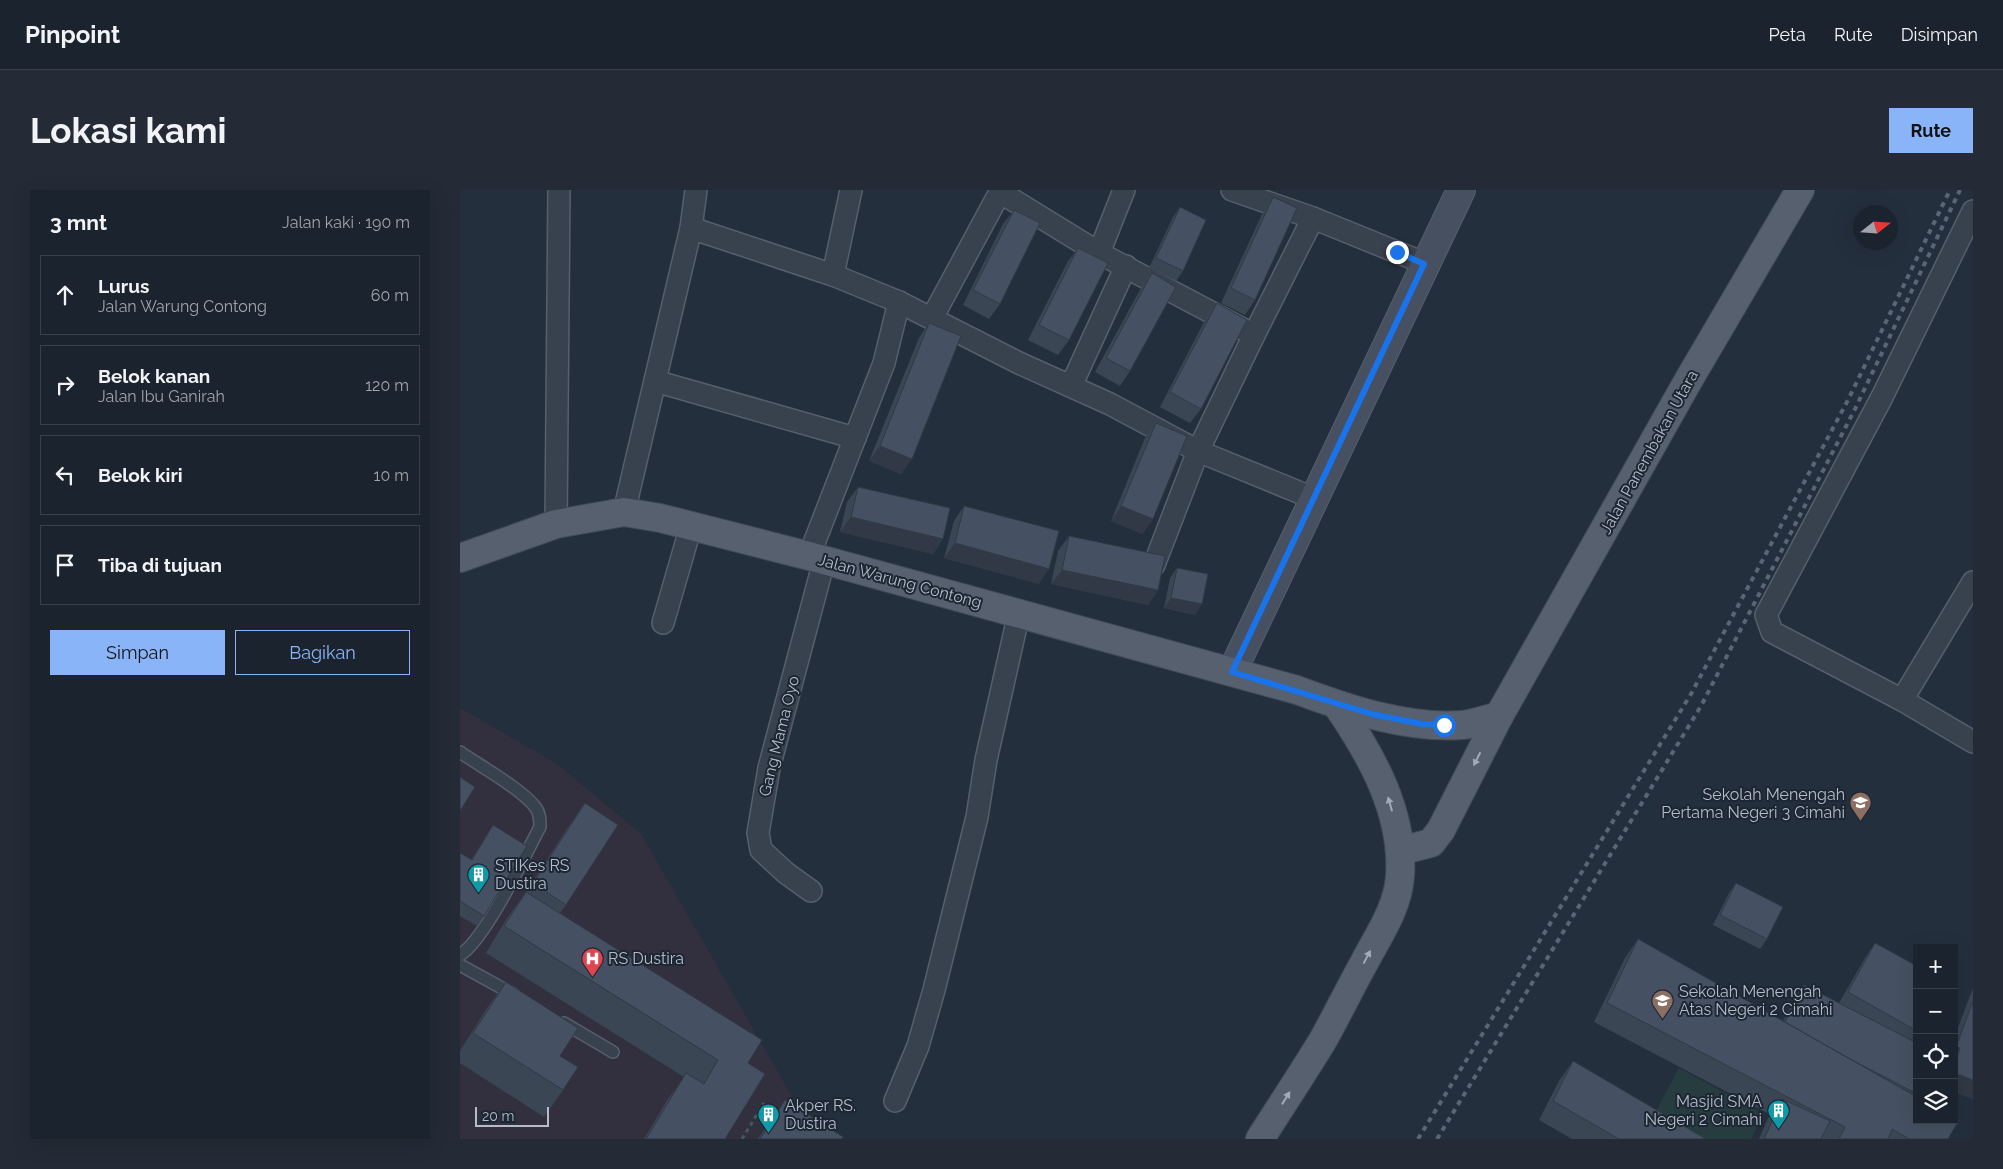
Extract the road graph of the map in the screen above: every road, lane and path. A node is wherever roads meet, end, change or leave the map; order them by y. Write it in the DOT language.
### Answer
graph roads {
  1 [pos="560,190"];
  2 [pos="696,190"];
  3 [pos="851,190"];
  4 [pos="1124,190"];
  5 [pos="1232,190"];
  6 [pos="1460,190"];
  7 [pos="1800,190"];
  8 [pos="999,191"];
  9 [pos="1973,211"];
  10 [pos="1312,218"];
  11 [pos="691,228"];
  12 [pos="1099,253"];
  13 [pos="1424,264"];
  14 [pos="1126,266"];
  15 [pos="833,275"];
  16 [pos="899,302"];
  17 [pos="932,318"];
  18 [pos="1254,335"];
  19 [pos="655,381"];
  20 [pos="1071,386"];
  21 [pos="855,438"];
  22 [pos="1198,451"];
  23 [pos="1313,498"];
  24 [pos="624,512"];
  25 [pos="556,524"];
  26 [pos="691,526"];
  27 [pos="460,558"];
  28 [pos="817,559"];
  29 [pos="1154,565"];
  30 [pos="1973,582"];
  31 [pos="1019,614"];
  32 [pos="663,623"];
  33 [pos="1232,672"];
  34 [pos="1902,700"];
  35 [pos="1337,705"];
  36 [pos="1499,716"];
  37 [pos="1973,742"];
  38 [pos="460,752"];
  39 [pos="1400,851"];
  40 [pos="810,891"];
  41 [pos="460,955"];
  42 [pos="460,965"];
  43 [pos="521,999"];
  44 [pos="555,1018"];
  45 [pos="613,1052"];
  46 [pos="895,1101"];
  47 [pos="764,1103"];
  48 [pos="742,1139"];
  49 [pos="1260,1139"];
  1 -- 25 [label="street"];
  2 -- 11 [label="street"];
  3 -- 15 [label="street"];
  4 -- 12 [label="street"];
  5 -- 10 [label="street"];
  6 -- 13 [label="main road"];
  7 -- 36 [label="main road, Jalan Panembakan Utara"];
  8 -- 12 [label="street"];
  8 -- 17 [label="street"];
  9 -- 34 [label="street"];
  10 -- 13 [label="street"];
  10 -- 18 [label="street"];
  11 -- 15 [label="street"];
  11 -- 19 [label="street"];
  12 -- 14 [label="street"];
  13 -- 23 [label="main road"];
  14 -- 18 [label="street"];
  14 -- 20 [label="street"];
  15 -- 16 [label="street"];
  16 -- 17 [label="street"];
  16 -- 21 [label="street, Gang Mama Oyo"];
  17 -- 20 [label="street"];
  18 -- 22 [label="street"];
  19 -- 21 [label="street"];
  19 -- 24 [label="street"];
  20 -- 22 [label="street"];
  21 -- 28 [label="street, Gang Mama Oyo"];
  22 -- 23 [label="street"];
  22 -- 29 [label="street"];
  23 -- 33 [label="main road"];
  24 -- 25 [label="main road, Jalan Warung Contong"];
  24 -- 26 [label="main road, Jalan Warung Contong"];
  25 -- 27 [label="main road, Jalan Warung Contong"];
  26 -- 28 [label="main road, Jalan Warung Contong"];
  26 -- 32 [label="street"];
  28 -- 31 [label="main road, Jalan Warung Contong"];
  28 -- 40 [label="street, Gang Mama Oyo"];
  30 -- 34 [label="street"];
  31 -- 33 [label="main road, Jalan Warung Contong"];
  31 -- 46 [label="street"];
  33 -- 35 [label="main road, Jalan Warung Contong"];
  34 -- 37 [label="street"];
  35 -- 36 [label="main road, Jalan Warung Contong"];
  39 -- 35 [label="main road, one-way"];
  36 -- 39 [label="main road, Jalan Panembakan Utara, one-way"];
  38 -- 41 [label="lane"];
  49 -- 39 [label="main road, one-way"];
  42 -- 43 [label="lane"];
  44 -- 45 [label="lane"];
  47 -- 48 [label="path"];
}
